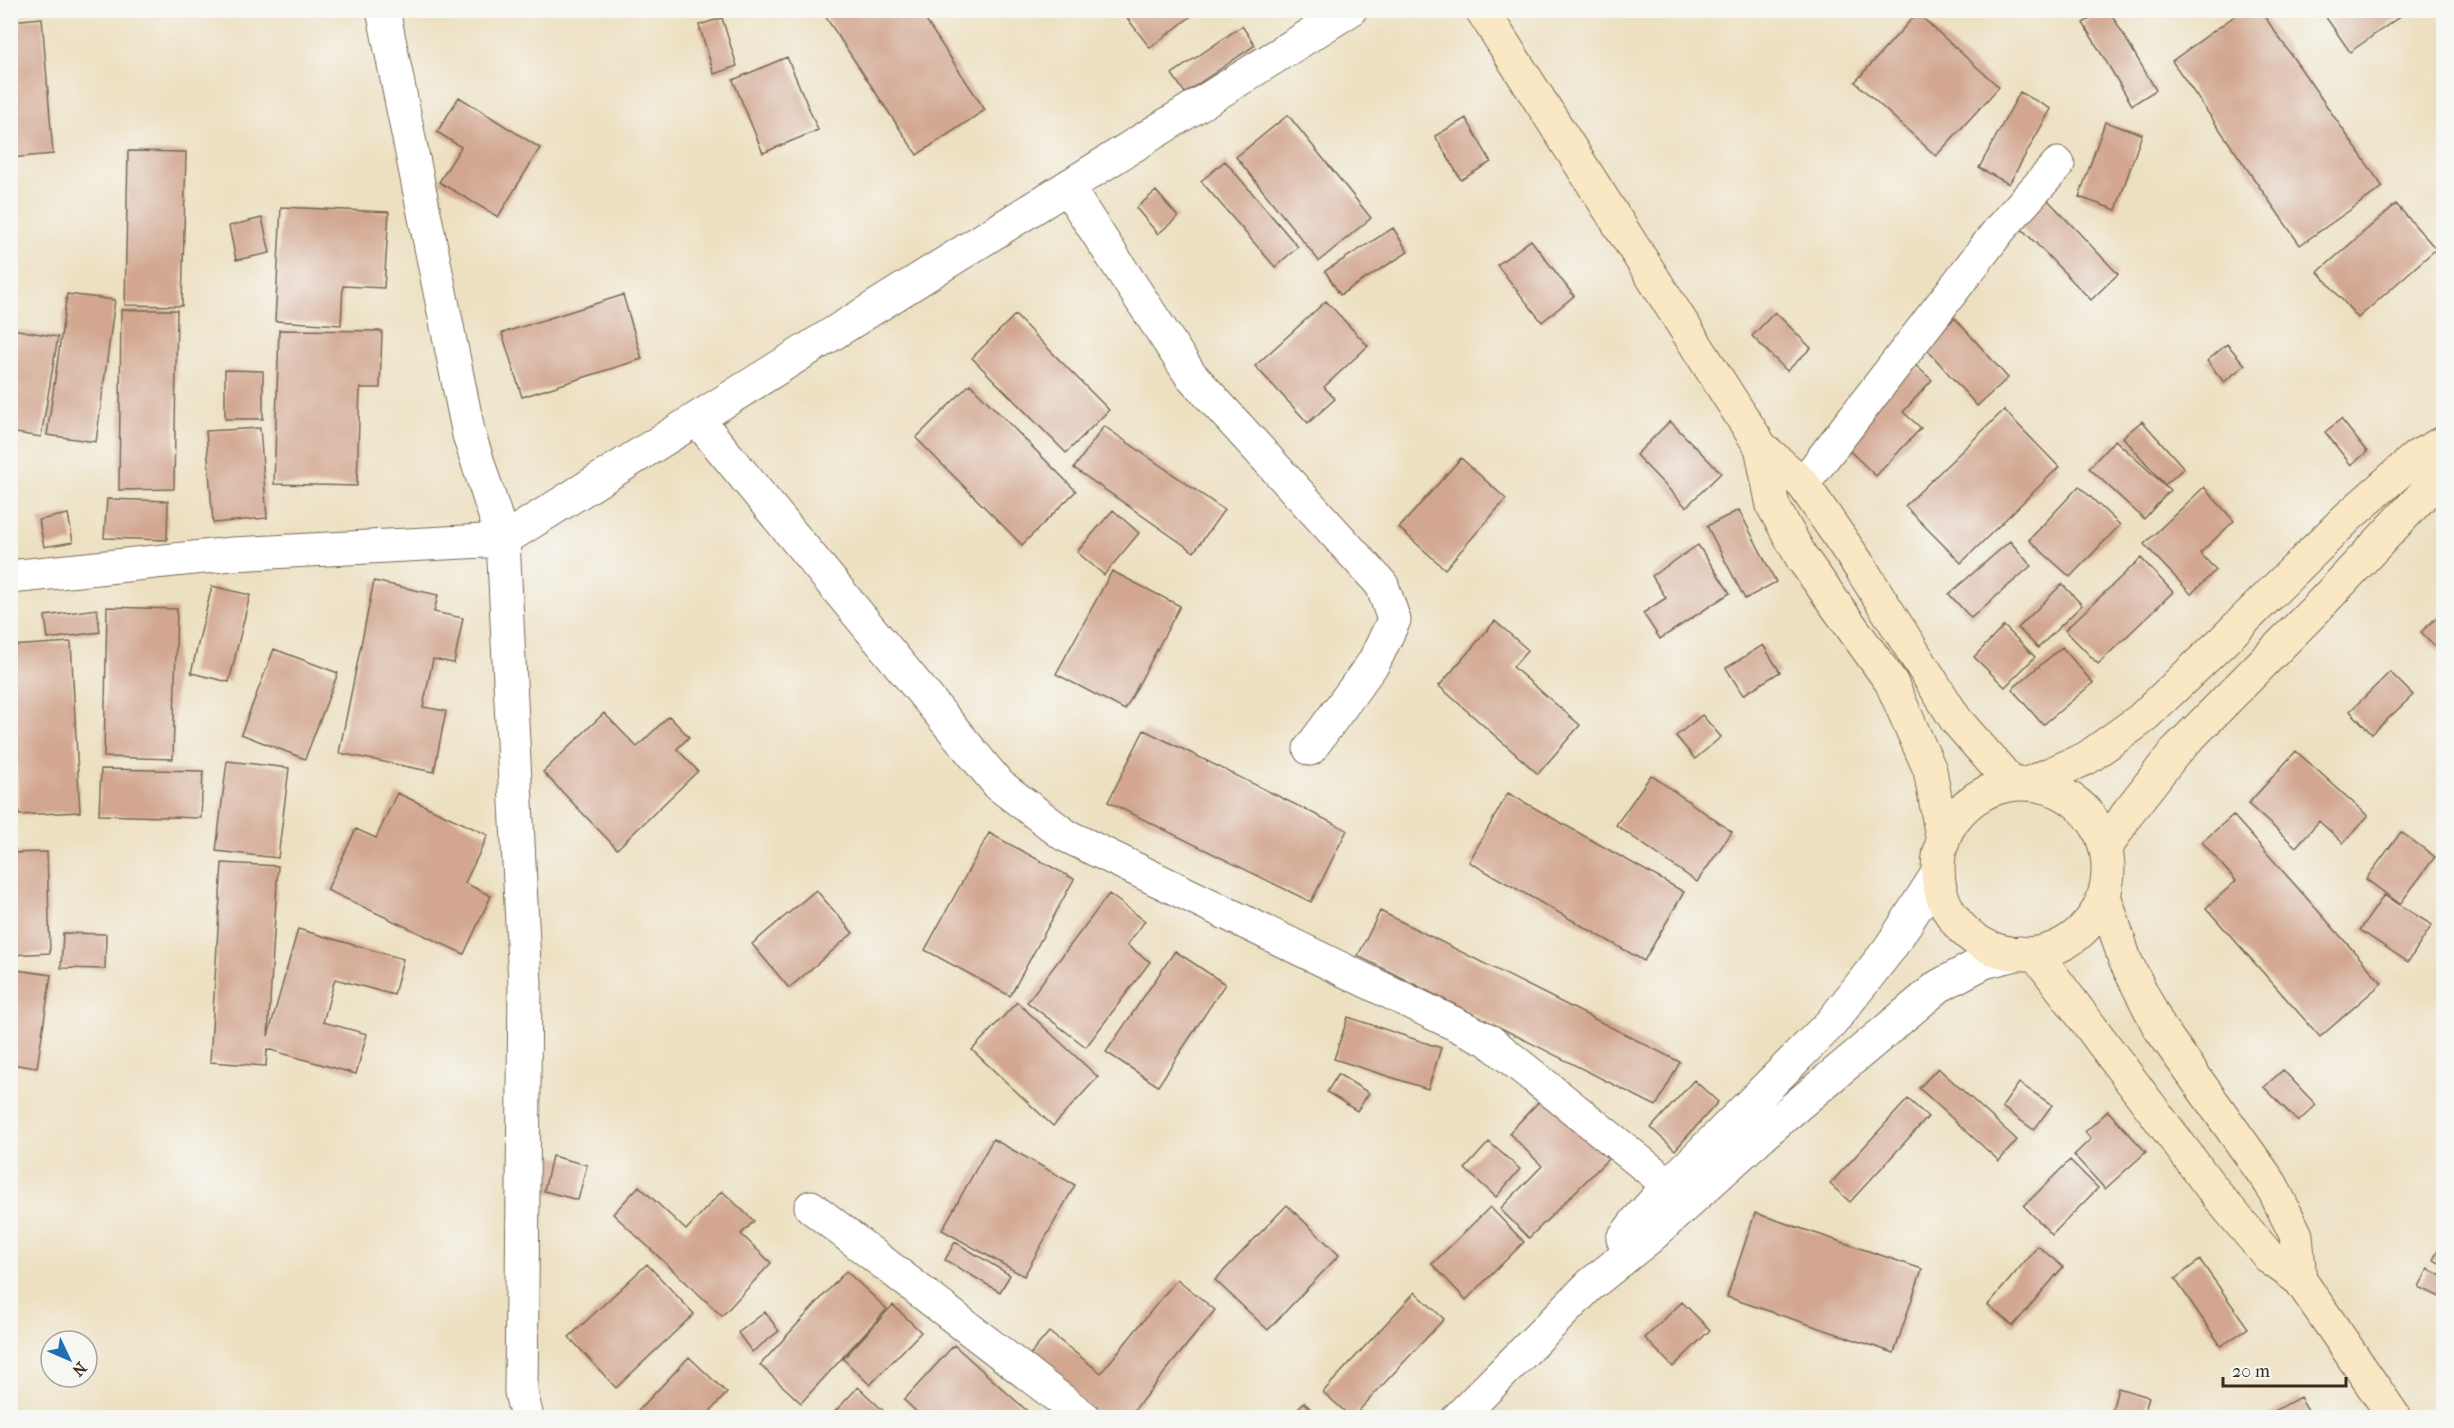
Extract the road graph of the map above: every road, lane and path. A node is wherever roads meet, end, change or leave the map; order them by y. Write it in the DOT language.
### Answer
graph roads {
  1 [pos="383,10"];
  2 [pos="1350,10"];
  3 [pos="1482,10"];
  4 [pos="2058,164"];
  5 [pos="1067,187"];
  6 [pos="697,418"];
  7 [pos="2444,442"];
  8 [pos="1761,447"];
  9 [pos="2444,461"];
  10 [pos="1803,484"];
  11 [pos="503,540"];
  12 [pos="10,577"];
  13 [pos="1310,749"];
  14 [pos="2020,784"];
  15 [pos="2106,848"];
  16 [pos="1941,858"];
  17 [pos="2104,895"];
  18 [pos="2027,953"];
  19 [pos="1669,1185"];
  20 [pos="811,1207"];
  21 [pos="2300,1280"];
  22 [pos="1590,1285"];
  23 [pos="528,1418"];
  24 [pos="1085,1418"];
  25 [pos="1458,1418"];
  26 [pos="2395,1418"];
  1 -- 11 [label="street"];
  2 -- 5 [label="street"];
  3 -- 8 [label="main road"];
  4 -- 10 [label="street"];
  5 -- 6 [label="street"];
  5 -- 13 [label="street"];
  6 -- 11 [label="street"];
  6 -- 19 [label="street"];
  7 -- 14 [label="main road"];
  8 -- 10 [label="main road"];
  8 -- 16 [label="main road"];
  9 -- 15 [label="main road"];
  10 -- 14 [label="main road"];
  11 -- 12 [label="street"];
  11 -- 23 [label="street"];
  14 -- 15 [label="main road"];
  14 -- 16 [label="main road"];
  15 -- 17 [label="main road"];
  16 -- 18 [label="main road"];
  16 -- 19 [label="street"];
  17 -- 18 [label="main road"];
  17 -- 21 [label="main road"];
  18 -- 21 [label="main road"];
  18 -- 22 [label="street"];
  19 -- 22 [label="street"];
  20 -- 24 [label="street"];
  21 -- 26 [label="main road"];
  22 -- 25 [label="street"];
}
